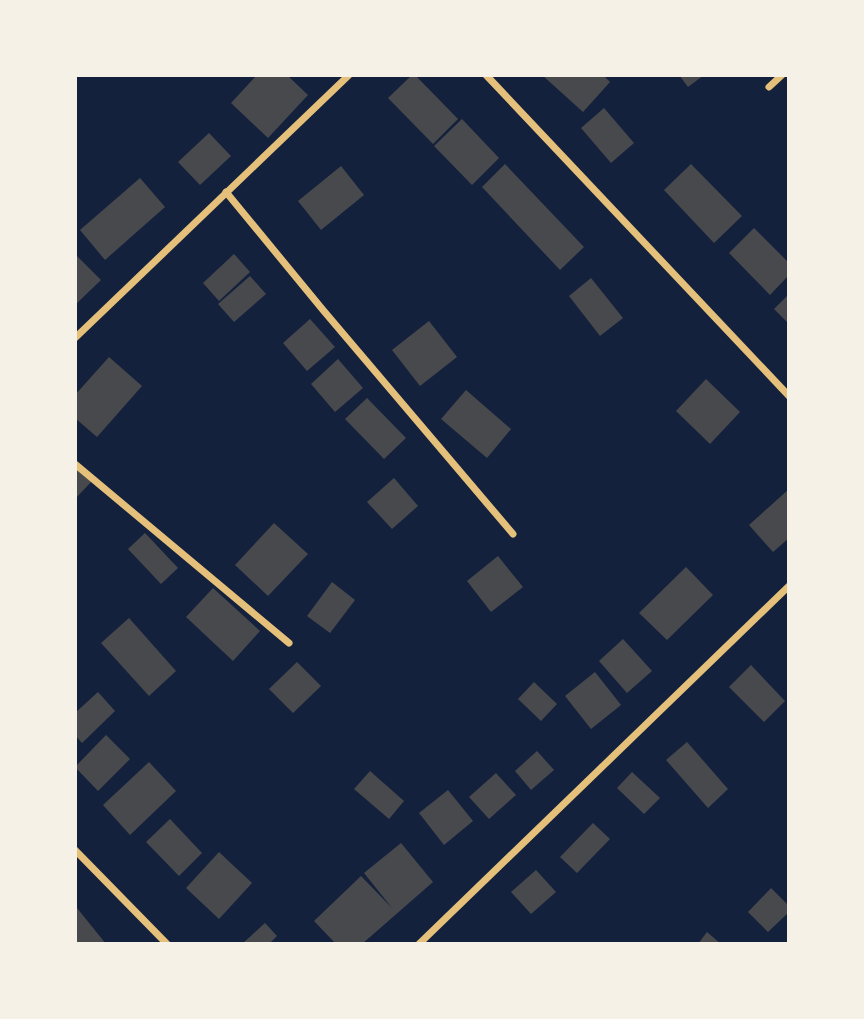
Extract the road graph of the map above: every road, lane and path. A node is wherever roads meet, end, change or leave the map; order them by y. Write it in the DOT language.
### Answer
graph roads {
  1 [pos="349,75"];
  2 [pos="486,75"];
  3 [pos="782,75"];
  4 [pos="769,87"];
  5 [pos="226,192"];
  6 [pos="75,338"];
  7 [pos="789,397"];
  8 [pos="75,464"];
  9 [pos="513,534"];
  10 [pos="789,586"];
  11 [pos="289,643"];
  12 [pos="75,850"];
  13 [pos="167,944"];
  14 [pos="419,944"];
  1 -- 5 [label="street"];
  2 -- 7 [label="street"];
  3 -- 4 [label="street"];
  5 -- 6 [label="street"];
  5 -- 9 [label="street"];
  8 -- 11 [label="street"];
  10 -- 14 [label="street"];
  12 -- 13 [label="street"];
}
